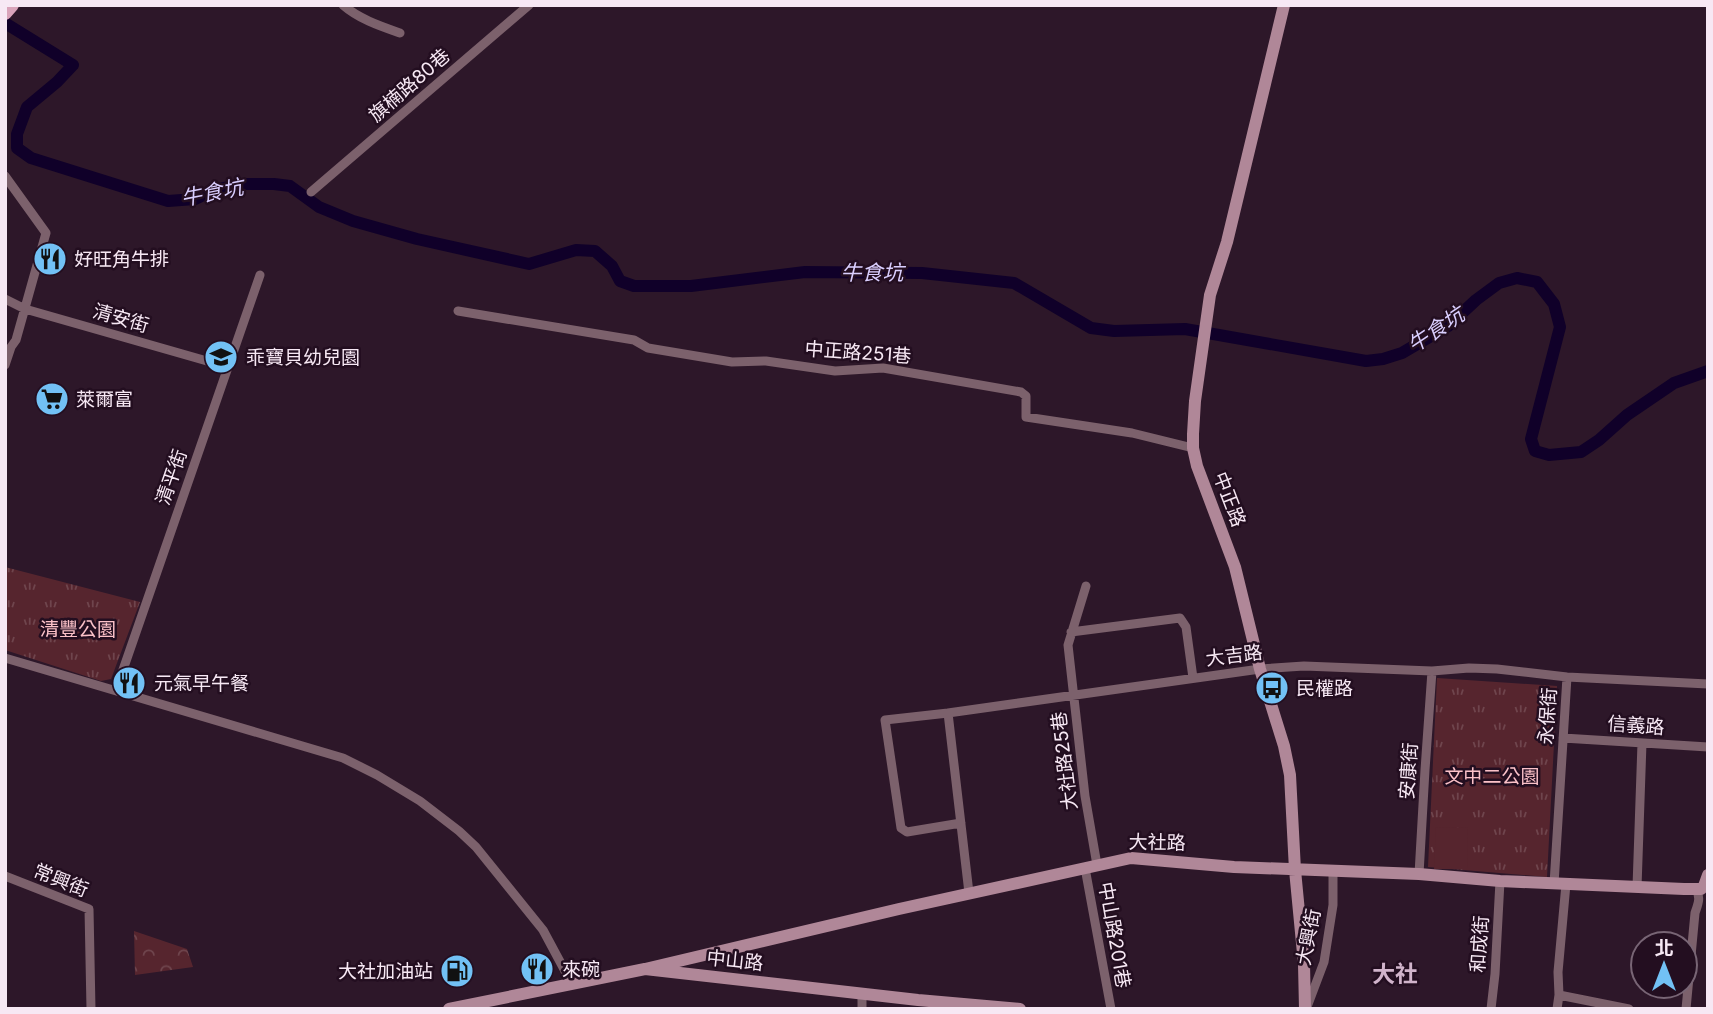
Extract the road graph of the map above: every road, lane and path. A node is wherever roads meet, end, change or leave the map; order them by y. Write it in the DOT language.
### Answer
graph roads {
  1 [pos="12,5"];
  2 [pos="343,5"];
  3 [pos="528,5"];
  4 [pos="1284,5"];
  5 [pos="5,13"];
  6 [pos="400,33"];
  7 [pos="5,176"];
  8 [pos="312,192"];
  9 [pos="260,275"];
  10 [pos="5,299"];
  11 [pos="25,309"];
  12 [pos="458,311"];
  13 [pos="5,365"];
  14 [pos="228,367"];
  15 [pos="1193,447"];
  16 [pos="1086,586"];
  17 [pos="1071,632"];
  18 [pos="5,658"];
  19 [pos="1260,669"];
  20 [pos="1432,671"];
  21 [pos="1567,677"];
  22 [pos="1193,678"];
  23 [pos="1708,684"];
  24 [pos="116,690"];
  25 [pos="1074,695"];
  26 [pos="947,713"];
  27 [pos="1563,738"];
  28 [pos="1642,743"];
  29 [pos="1708,747"];
  30 [pos="961,823"];
  31 [pos="1091,866"];
  32 [pos="1295,870"];
  33 [pos="1333,870"];
  34 [pos="1419,874"];
  35 [pos="1708,875"];
  36 [pos="5,876"];
  37 [pos="1500,881"];
  38 [pos="1560,884"];
  39 [pos="1637,887"];
  40 [pos="1702,891"];
  41 [pos="969,893"];
  42 [pos="645,969"];
  43 [pos="572,984"];
  44 [pos="862,993"];
  45 [pos="1559,995"];
  46 [pos="916,1004"];
  47 [pos="91,1009"];
  48 [pos="449,1009"];
  49 [pos="862,1009"];
  50 [pos="1020,1009"];
  51 [pos="1111,1009"];
  52 [pos="1306,1009"];
  53 [pos="1491,1009"];
  54 [pos="1557,1009"];
  55 [pos="1629,1009"];
  56 [pos="1686,1009"];
  1 -- 5 [label="main road"];
  2 -- 6 [label="street"];
  3 -- 8 [label="street, 旗楠路80巷"];
  4 -- 15 [label="street, 中正路"];
  7 -- 11 [label="street"];
  9 -- 14 [label="street, 清平街"];
  10 -- 11 [label="street, 清安街"];
  11 -- 13 [label="street"];
  11 -- 14 [label="street, 清安街"];
  12 -- 15 [label="street, 中正路251巷"];
  14 -- 24 [label="street, 清平街"];
  15 -- 19 [label="street, 中正路"];
  16 -- 17 [label="street, 大社路25巷"];
  17 -- 22 [label="street"];
  17 -- 25 [label="street, 大社路25巷"];
  18 -- 24 [label="street"];
  19 -- 20 [label="street, 大吉路"];
  19 -- 22 [label="street, 大吉路"];
  19 -- 32 [label="street, 中正路"];
  20 -- 21 [label="street, 大吉路"];
  20 -- 34 [label="street, 安康街"];
  21 -- 23 [label="street, 大吉路"];
  21 -- 27 [label="street, 永保街"];
  22 -- 25 [label="street, 大吉路"];
  24 -- 43 [label="street"];
  25 -- 26 [label="street, 大吉路"];
  25 -- 31 [label="street, 大社路25巷"];
  26 -- 30 [label="street"];
  26 -- 30 [label="street, 大吉路"];
  27 -- 28 [label="street, 信義路"];
  27 -- 38 [label="street, 永保街"];
  28 -- 29 [label="street, 信義路"];
  28 -- 39 [label="street"];
  30 -- 41 [label="street"];
  31 -- 32 [label="street, 大社路"];
  31 -- 41 [label="street, 大社路"];
  31 -- 51 [label="street, 中山路201巷"];
  32 -- 33 [label="street, 大社路"];
  32 -- 52 [label="street, 中正路"];
  33 -- 34 [label="street, 大社路"];
  33 -- 52 [label="street, 大興街"];
  34 -- 37 [label="street, 大社路"];
  35 -- 40 [label="street"];
  36 -- 47 [label="street, 常興街"];
  37 -- 38 [label="street, 大社路"];
  37 -- 53 [label="street, 和成街"];
  38 -- 39 [label="street, 大社路"];
  38 -- 45 [label="street, 永保街"];
  39 -- 40 [label="street, 大社路"];
  40 -- 56 [label="street"];
  41 -- 42 [label="street, 大社路"];
  42 -- 43 [label="street, 中山路"];
  42 -- 44 [label="street, 中山路"];
  43 -- 48 [label="street, 中山路"];
  44 -- 46 [label="street, 中山路"];
  44 -- 49 [label="street"];
  45 -- 54 [label="street, 永保街"];
  45 -- 55 [label="street"];
  46 -- 50 [label="street, 中山路"];
}
